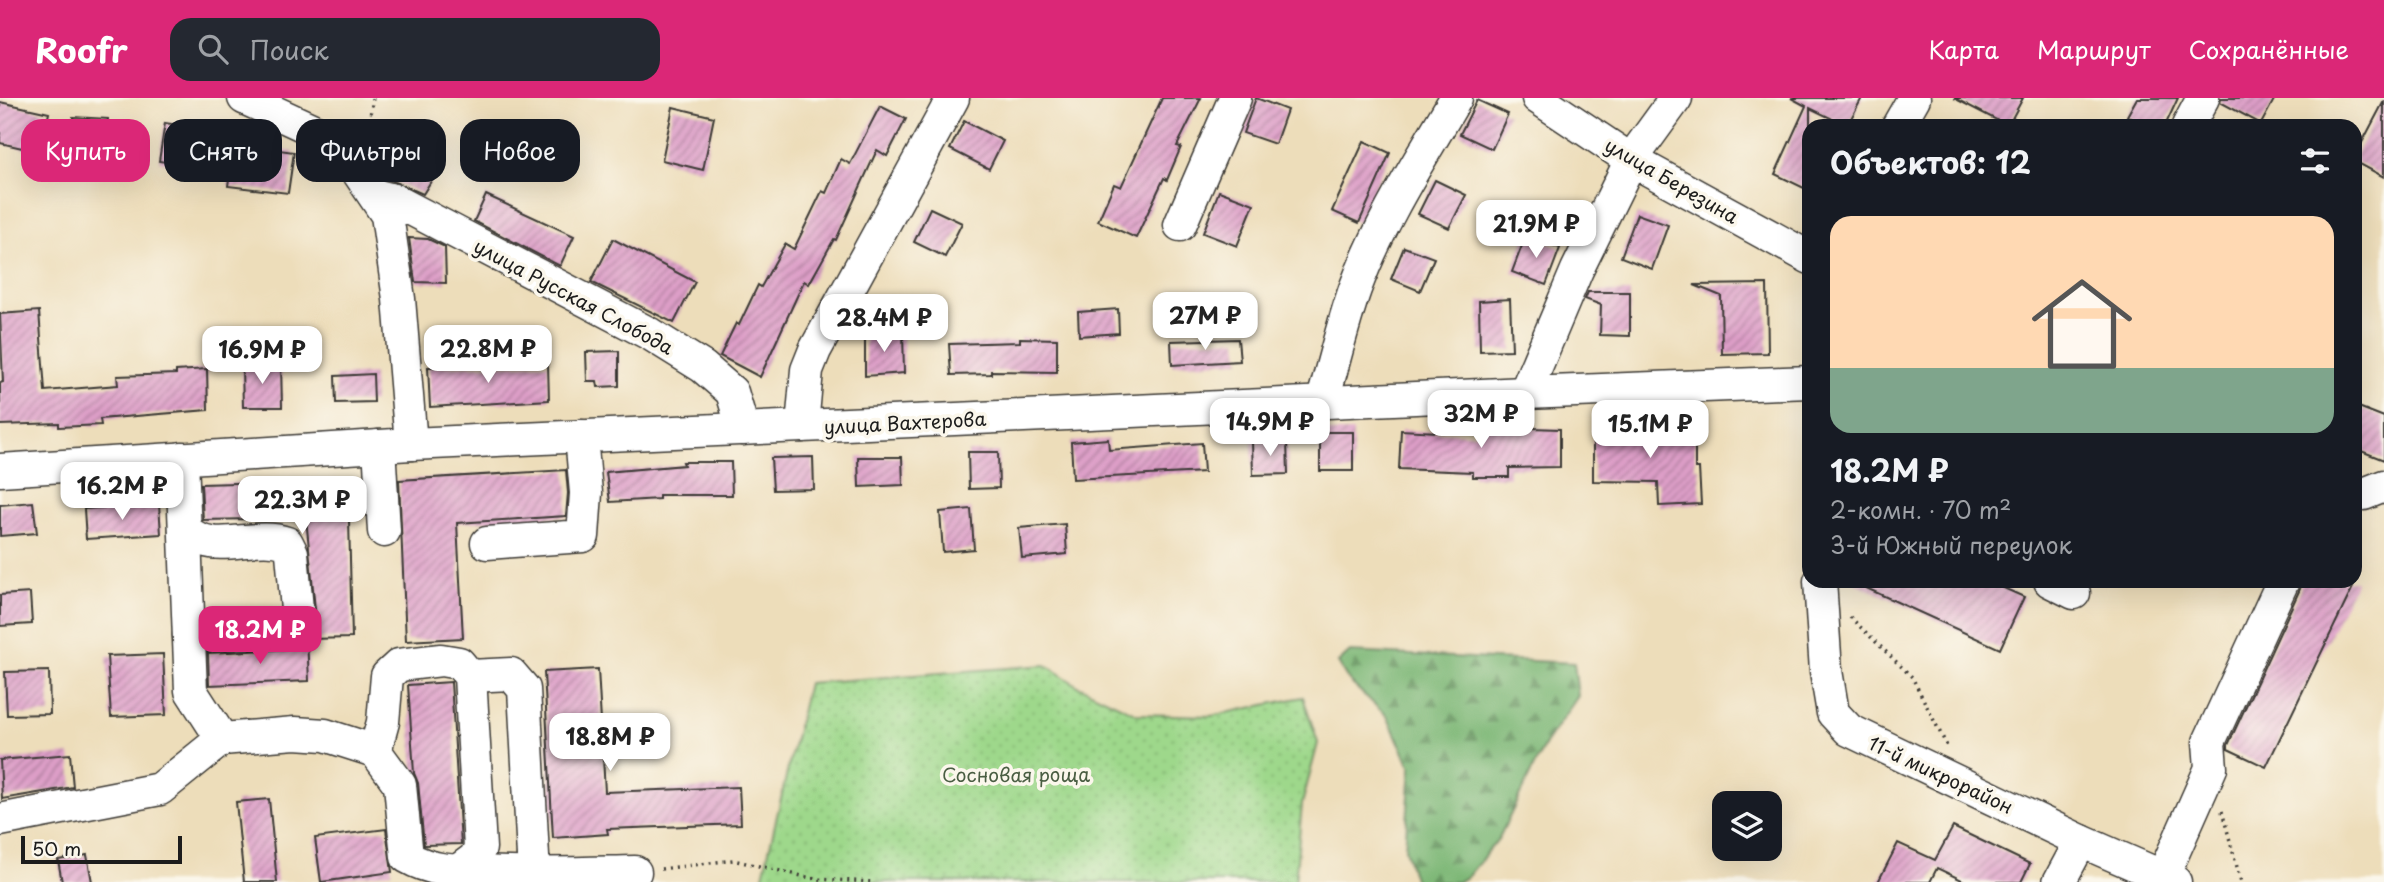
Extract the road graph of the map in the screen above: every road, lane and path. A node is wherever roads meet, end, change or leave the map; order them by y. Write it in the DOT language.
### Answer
graph roads {
  1 [pos="244,98"];
  2 [pos="373,98"];
  3 [pos="953,98"];
  4 [pos="1235,98"];
  5 [pos="1456,98"];
  6 [pos="1538,98"];
  7 [pos="1676,98"];
  8 [pos="1914,98"];
  9 [pos="2203,98"];
  10 [pos="371,119"];
  11 [pos="1902,119"];
  12 [pos="2192,119"];
  13 [pos="296,122"];
  14 [pos="1631,160"];
  15 [pos="365,182"];
  16 [pos="374,195"];
  17 [pos="1180,225"];
  18 [pos="1802,254"];
  19 [pos="1802,382"];
  20 [pos="1524,393"];
  21 [pos="1322,403"];
  22 [pos="802,426"];
  23 [pos="743,429"];
  24 [pos="581,436"];
  25 [pos="411,444"];
  26 [pos="380,446"];
  27 [pos="182,458"];
  28 [pos="0,470"];
  29 [pos="185,530"];
  30 [pos="384,531"];
  31 [pos="487,543"];
  32 [pos="1820,588"];
  33 [pos="2280,588"];
  34 [pos="1850,617"];
  35 [pos="189,635"];
  36 [pos="470,676"];
  37 [pos="222,739"];
  38 [pos="375,751"];
  39 [pos="1950,751"];
  40 [pos="2221,806"];
  41 [pos="0,820"];
  42 [pos="2081,841"];
  43 [pos="635,872"];
  44 [pos="455,873"];
  45 [pos="534,875"];
  46 [pos="2169,879"];
  47 [pos="873,882"];
  48 [pos="2059,882"];
  49 [pos="2241,882"];
  1 -- 13 [label="street"];
  2 -- 10 [label="path"];
  3 -- 22 [label="street"];
  4 -- 17 [label="street"];
  5 -- 21 [label="street"];
  6 -- 14 [label="street, улица Березина"];
  7 -- 14 [label="street"];
  8 -- 11 [label="street"];
  9 -- 12 [label="street"];
  14 -- 18 [label="street, улица Березина"];
  14 -- 20 [label="street"];
  15 -- 16 [label="street"];
  16 -- 23 [label="street, улица Русская Слобода"];
  16 -- 25 [label="street"];
  19 -- 20 [label="street, улица Вахтерова"];
  20 -- 21 [label="street, улица Вахтерова"];
  21 -- 22 [label="street, улица Вахтерова"];
  22 -- 23 [label="street, улица Вахтерова"];
  23 -- 24 [label="street, улица Вахтерова"];
  24 -- 25 [label="street, улица Вахтерова"];
  24 -- 31 [label="street"];
  25 -- 26 [label="street, улица Вахтерова"];
  26 -- 27 [label="street, улица Вахтерова"];
  26 -- 30 [label="street"];
  27 -- 28 [label="street, улица Вахтерова"];
  27 -- 29 [label="street"];
  29 -- 35 [label="street"];
  29 -- 35 [label="street"];
  32 -- 42 [label="street, 11-й микрорайон"];
  33 -- 46 [label="street"];
  34 -- 39 [label="path"];
  35 -- 37 [label="street"];
  36 -- 38 [label="street"];
  36 -- 44 [label="street"];
  36 -- 45 [label="street"];
  37 -- 38 [label="street"];
  37 -- 41 [label="street"];
  38 -- 44 [label="street"];
  40 -- 49 [label="path"];
  42 -- 46 [label="street, 11-й микрорайон"];
  42 -- 48 [label="street"];
  43 -- 45 [label="street"];
  43 -- 47 [label="path"];
  44 -- 45 [label="street"];
}
